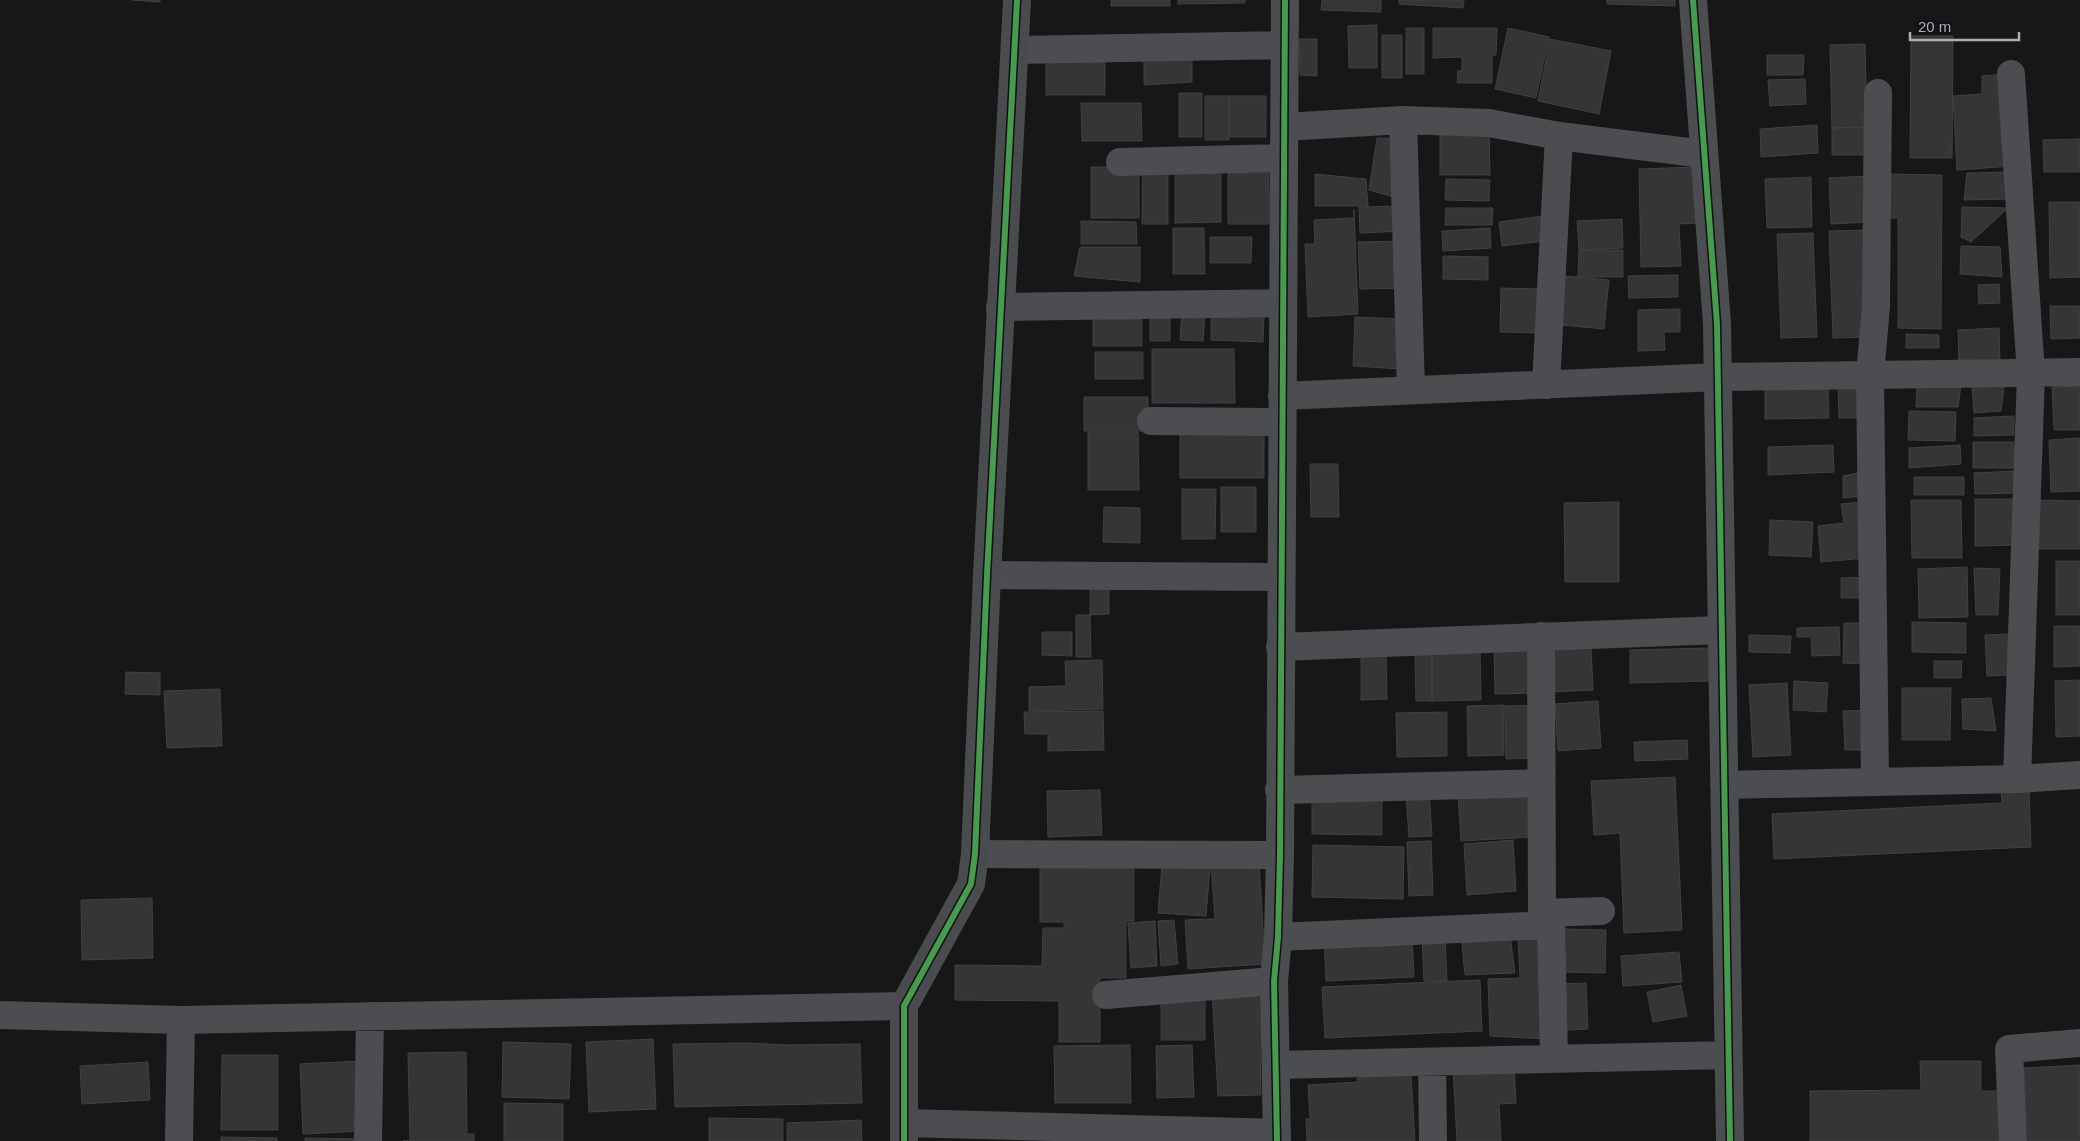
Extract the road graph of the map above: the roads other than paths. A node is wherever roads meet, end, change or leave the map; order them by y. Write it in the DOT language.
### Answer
graph roads {
  1 [pos="1017,0"];
  2 [pos="1285,0"];
  3 [pos="1693,0"];
  4 [pos="1284,46"];
  5 [pos="1015,50"];
  6 [pos="2011,74"];
  7 [pos="1878,93"];
  8 [pos="1403,120"];
  9 [pos="1284,127"];
  10 [pos="1559,136"];
  11 [pos="1704,154"];
  12 [pos="1284,158"];
  13 [pos="1120,162"];
  14 [pos="1283,303"];
  15 [pos="1000,306"];
  16 [pos="2080,372"];
  17 [pos="2031,374"];
  18 [pos="1870,375"];
  19 [pos="1718,377"];
  20 [pos="1546,385"];
  21 [pos="1411,390"];
  22 [pos="1282,396"];
  23 [pos="1151,421"];
  24 [pos="1282,422"];
  25 [pos="986,575"];
  26 [pos="1281,577"];
  27 [pos="1722,630"];
  28 [pos="1541,636"];
  29 [pos="1280,646"];
  30 [pos="2080,775"];
  31 [pos="2017,779"];
  32 [pos="1875,781"];
  33 [pos="1541,783"];
  34 [pos="1724,785"];
  35 [pos="1279,790"];
  36 [pos="975,854"];
  37 [pos="1280,855"];
  38 [pos="1601,911"];
  39 [pos="1546,919"];
  40 [pos="1278,937"];
  41 [pos="1274,981"];
  42 [pos="1106,995"];
  43 [pos="904,1006"];
  44 [pos="0,1015"];
  45 [pos="370,1016"];
  46 [pos="182,1020"];
  47 [pos="2080,1043"];
  48 [pos="1728,1055"];
  49 [pos="1554,1060"];
  50 [pos="1432,1062"];
  51 [pos="1278,1065"];
  52 [pos="904,1132"];
  53 [pos="1277,1137"];
  54 [pos="179,1141"];
  55 [pos="368,1141"];
  56 [pos="1433,1141"];
  57 [pos="1730,1141"];
  58 [pos="2013,1141"];
  1 -- 5 [label="street"];
  2 -- 4 [label="street"];
  3 -- 11 [label="street"];
  4 -- 5 [label="street"];
  4 -- 9 [label="street"];
  5 -- 15 [label="street"];
  6 -- 17 [label="street"];
  7 -- 18 [label="street"];
  8 -- 9 [label="street"];
  8 -- 10 [label="street"];
  8 -- 21 [label="street"];
  9 -- 12 [label="street"];
  10 -- 11 [label="street"];
  10 -- 20 [label="street"];
  11 -- 19 [label="street"];
  12 -- 13 [label="street"];
  12 -- 14 [label="street"];
  14 -- 15 [label="street"];
  14 -- 22 [label="street"];
  15 -- 25 [label="street"];
  16 -- 17 [label="street"];
  17 -- 18 [label="street"];
  17 -- 31 [label="street"];
  18 -- 19 [label="street"];
  18 -- 32 [label="street"];
  19 -- 20 [label="street"];
  19 -- 27 [label="street"];
  20 -- 21 [label="street"];
  21 -- 22 [label="street"];
  22 -- 24 [label="street"];
  23 -- 24 [label="street"];
  24 -- 26 [label="street"];
  25 -- 26 [label="street"];
  25 -- 36 [label="street"];
  26 -- 29 [label="street"];
  27 -- 28 [label="street"];
  27 -- 34 [label="street"];
  28 -- 29 [label="street"];
  28 -- 33 [label="street"];
  29 -- 35 [label="street"];
  30 -- 31 [label="street"];
  31 -- 32 [label="street"];
  32 -- 34 [label="street"];
  33 -- 35 [label="street"];
  33 -- 39 [label="street"];
  34 -- 48 [label="street"];
  35 -- 37 [label="street"];
  36 -- 37 [label="street"];
  36 -- 43 [label="street"];
  37 -- 40 [label="street"];
  38 -- 39 [label="street"];
  39 -- 40 [label="street"];
  39 -- 49 [label="street"];
  40 -- 41 [label="street"];
  41 -- 42 [label="street"];
  41 -- 51 [label="street"];
  43 -- 45 [label="street"];
  43 -- 52 [label="street"];
  44 -- 46 [label="street"];
  45 -- 46 [label="street"];
  45 -- 55 [label="street"];
  46 -- 54 [label="street"];
  47 -- 58 [label="street"];
  48 -- 49 [label="street"];
  48 -- 57 [label="street"];
  49 -- 50 [label="street"];
  50 -- 51 [label="street"];
  50 -- 56 [label="street"];
  51 -- 53 [label="street"];
  52 -- 53 [label="street"];
}
